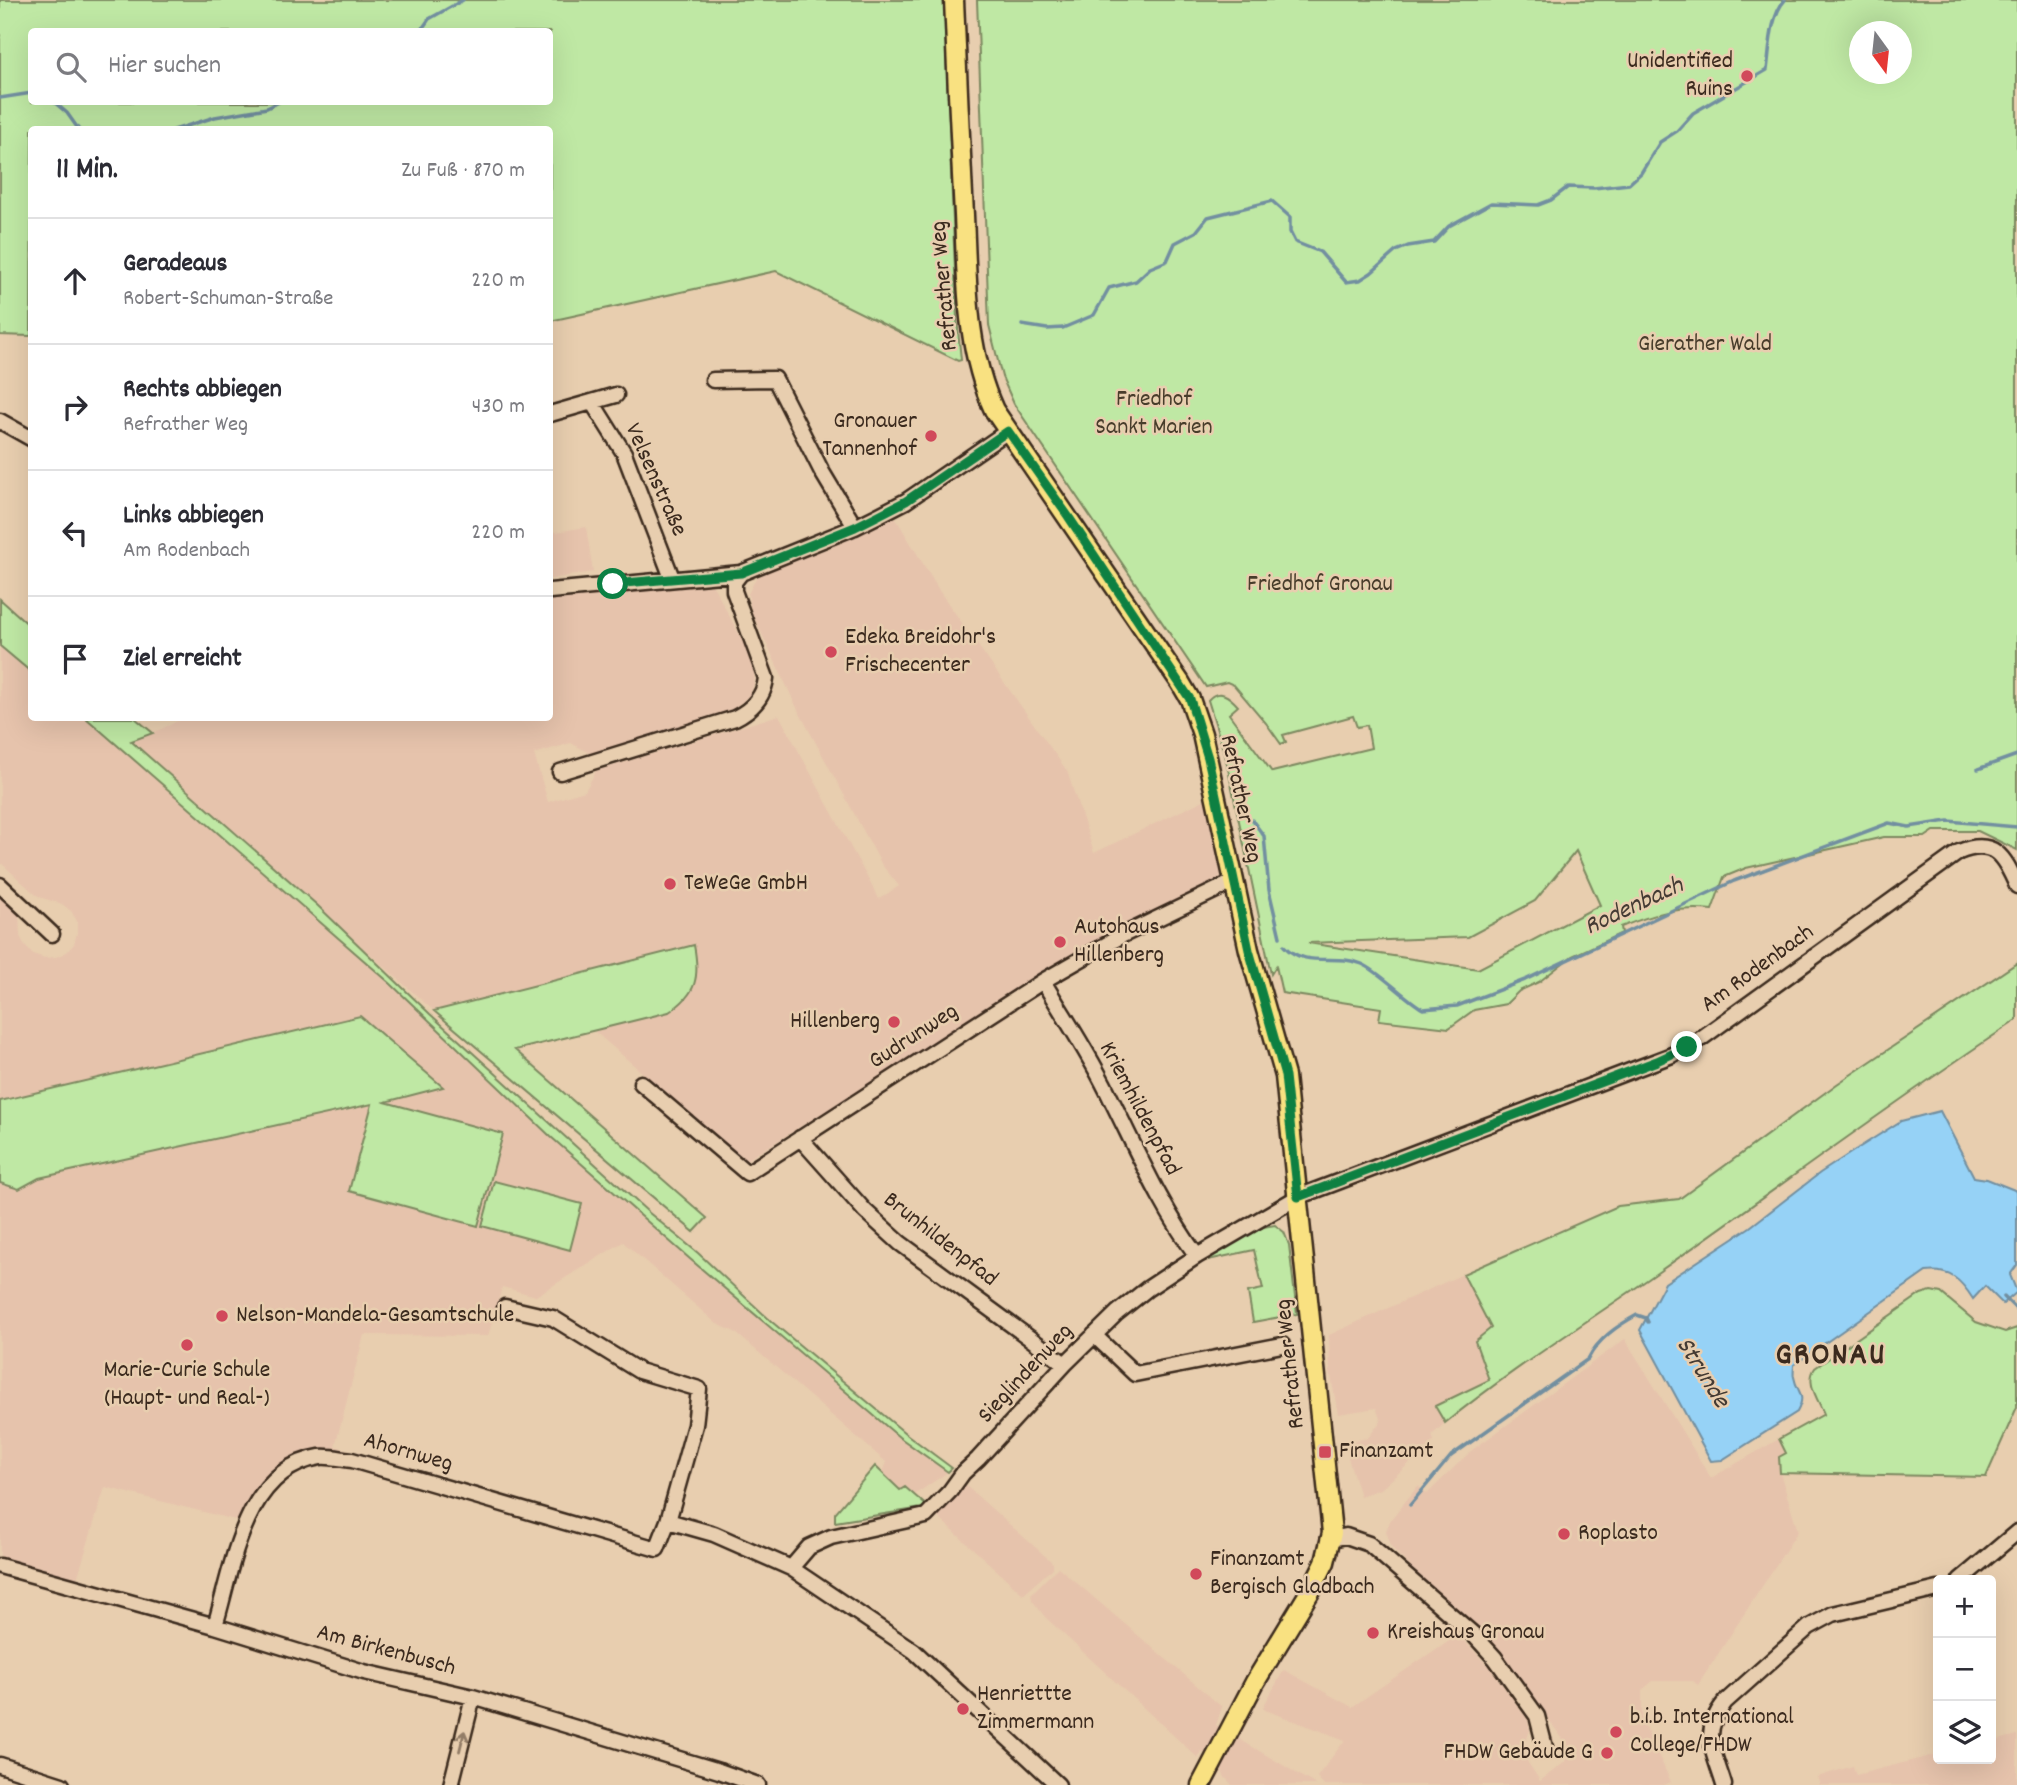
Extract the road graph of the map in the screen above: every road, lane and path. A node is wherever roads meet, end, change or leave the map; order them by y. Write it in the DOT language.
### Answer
graph roads {
  1 [pos="954,0"];
  2 [pos="713,380"];
  3 [pos="616,395"];
  4 [pos="592,402"];
  5 [pos="553,413"];
  6 [pos="0,421"];
  7 [pos="1008,431"];
  8 [pos="28,437"];
  9 [pos="855,527"];
  10 [pos="741,573"];
  11 [pos="672,578"];
  12 [pos="553,591"];
  13 [pos="560,772"];
  14 [pos="1233,882"];
  15 [pos="0,885"];
  16 [pos="2017,886"];
  17 [pos="52,934"];
  18 [pos="1043,981"];
  19 [pos="641,1083"];
  20 [pos="800,1138"];
  21 [pos="1298,1197"];
  22 [pos="1197,1255"];
  23 [pos="505,1307"];
  24 [pos="1094,1335"];
  25 [pos="1282,1345"];
  26 [pos="1065,1364"];
  27 [pos="668,1521"];
  28 [pos="2017,1532"];
  29 [pos="1332,1539"];
  30 [pos="0,1566"];
  31 [pos="791,1568"];
  32 [pos="1966,1575"];
  33 [pos="1933,1590"];
  34 [pos="215,1626"];
  35 [pos="473,1697"];
  36 [pos="1546,1751"];
  37 [pos="1,1770"];
  38 [pos="62,1785"];
  39 [pos="451,1785"];
  40 [pos="758,1785"];
  41 [pos="1058,1785"];
  42 [pos="1201,1785"];
  43 [pos="1724,1785"];
  1 -- 7 [label="main road, Refrather Weg"];
  2 -- 9 [label="street"];
  3 -- 4 [label="street, Velsenstraße"];
  4 -- 5 [label="street, Velsenstraße"];
  4 -- 11 [label="street, Velsenstraße"];
  6 -- 8 [label="street"];
  7 -- 9 [label="street"];
  7 -- 14 [label="main road, Refrather Weg"];
  9 -- 10 [label="street"];
  10 -- 11 [label="street"];
  10 -- 13 [label="street"];
  11 -- 12 [label="street"];
  14 -- 18 [label="street, Gudrunweg"];
  14 -- 21 [label="main road, Refrather Weg"];
  15 -- 17 [label="street"];
  16 -- 21 [label="street, Am Rodenbach"];
  18 -- 20 [label="street, Gudrunweg"];
  18 -- 22 [label="street, Kriemhildenpfad"];
  19 -- 20 [label="street, Gudrunweg"];
  20 -- 26 [label="street, Brunhildenpfad"];
  21 -- 22 [label="street, Sieglindenweg"];
  21 -- 29 [label="main road, Refrather Weg"];
  22 -- 24 [label="street, Sieglindenweg"];
  23 -- 27 [label="street, Ahornweg"];
  24 -- 25 [label="street"];
  24 -- 26 [label="street, Sieglindenweg"];
  26 -- 31 [label="street, Sieglindenweg"];
  27 -- 31 [label="street"];
  27 -- 34 [label="street, Ahornweg"];
  28 -- 32 [label="street"];
  29 -- 36 [label="street"];
  29 -- 42 [label="main road, Refrather Weg"];
  30 -- 34 [label="street, Am Birkenbusch"];
  31 -- 41 [label="street"];
  33 -- 43 [label="street"];
  34 -- 35 [label="street, Am Birkenbusch"];
  39 -- 35 [label="street, one-way"];
  35 -- 40 [label="street, Am Birkenbusch"];
  37 -- 38 [label="street"];
}
